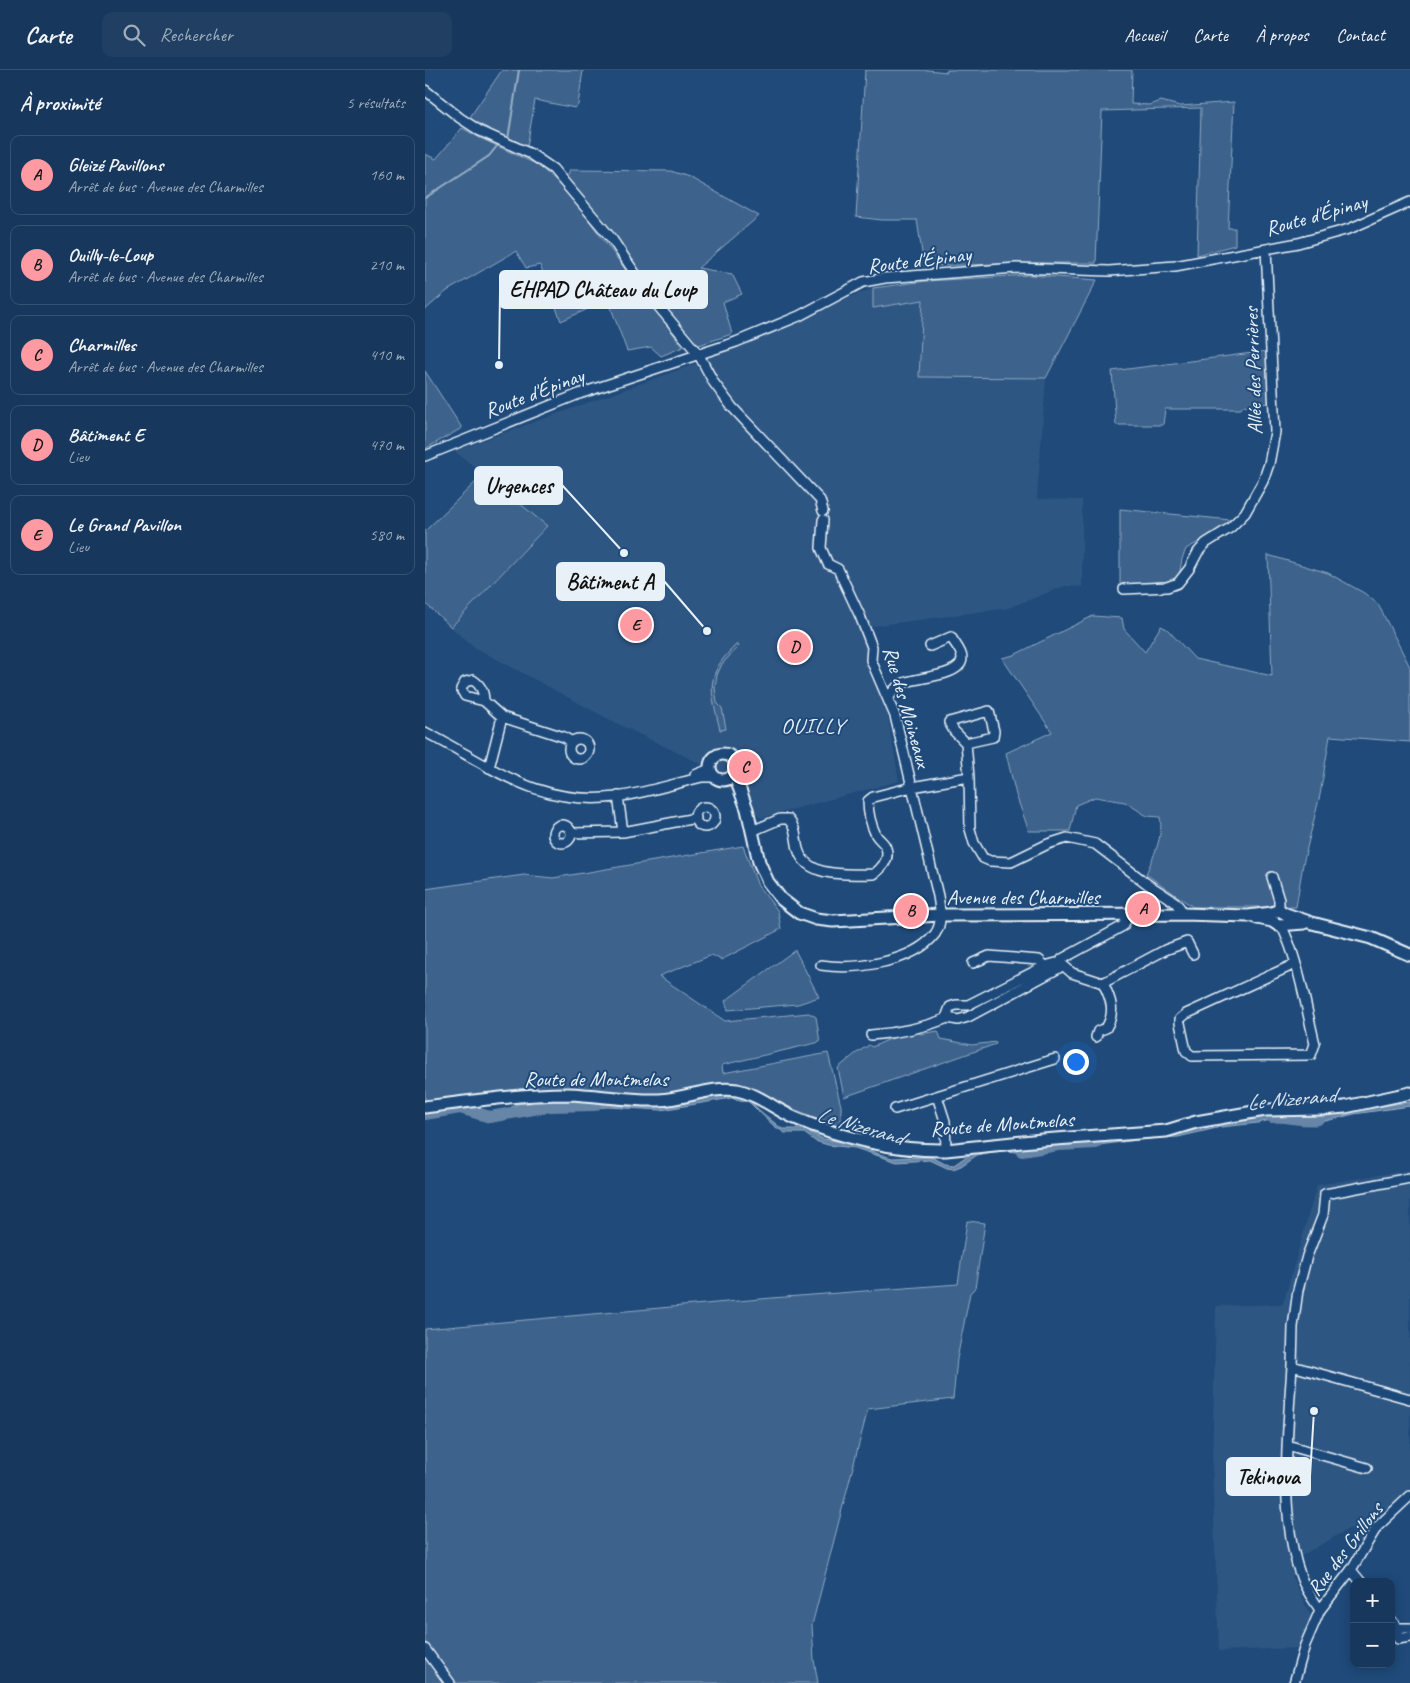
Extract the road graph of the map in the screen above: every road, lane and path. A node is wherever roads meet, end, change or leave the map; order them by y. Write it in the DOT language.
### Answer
graph roads {
  1 [pos="425,90"];
  2 [pos="1410,202"];
  3 [pos="1266,249"];
  4 [pos="699,355"];
  5 [pos="425,456"];
  6 [pos="1124,589"];
  7 [pos="930,646"];
  8 [pos="888,699"];
  9 [pos="484,701"];
  10 [pos="502,717"];
  11 [pos="425,732"];
  12 [pos="572,742"];
  13 [pos="965,743"];
  14 [pos="489,768"];
  15 [pos="734,774"];
  16 [pos="716,775"];
  17 [pos="969,777"];
  18 [pos="912,787"];
  19 [pos="618,796"];
  20 [pos="747,809"];
  21 [pos="696,818"];
  22 [pos="752,831"];
  23 [pos="623,832"];
  24 [pos="572,833"];
  25 [pos="1272,877"];
  26 [pos="1181,914"];
  27 [pos="941,915"];
  28 [pos="1129,916"];
  29 [pos="1279,918"];
  30 [pos="1193,954"];
  31 [pos="1410,955"];
  32 [pos="973,963"];
  33 [pos="1060,964"];
  34 [pos="1295,964"];
  35 [pos="821,966"];
  36 [pos="1045,966"];
  37 [pos="1103,982"];
  38 [pos="947,1018"];
  39 [pos="871,1035"];
  40 [pos="1096,1037"];
  41 [pos="1055,1058"];
  42 [pos="1410,1093"];
  43 [pos="937,1096"];
  44 [pos="425,1107"];
  45 [pos="895,1109"];
  46 [pos="946,1150"];
  47 [pos="1410,1178"];
  48 [pos="1292,1366"];
  49 [pos="1410,1399"];
  50 [pos="1287,1445"];
  51 [pos="1367,1468"];
  52 [pos="1410,1496"];
  53 [pos="1351,1570"];
  54 [pos="1358,1578"];
  55 [pos="1320,1610"];
  56 [pos="1394,1623"];
  57 [pos="1410,1628"];
  58 [pos="1400,1629"];
  59 [pos="1410,1637"];
  60 [pos="425,1649"];
  61 [pos="450,1683"];
  62 [pos="1294,1683"];
  1 -- 4 [label="street, Rue des Moineaux"];
  2 -- 3 [label="street, Route d'Épinay"];
  3 -- 4 [label="street, Route d'Épinay"];
  3 -- 6 [label="street, Allée des Perrières"];
  4 -- 5 [label="street, Route d'Épinay"];
  4 -- 8 [label="street, Rue des Moineaux"];
  7 -- 8 [label="street"];
  8 -- 18 [label="street, Rue des Moineaux"];
  9 -- 10 [label="street"];
  10 -- 12 [label="street"];
  10 -- 14 [label="street"];
  11 -- 14 [label="street"];
  13 -- 13 [label="street"];
  13 -- 17 [label="street"];
  14 -- 19 [label="street"];
  15 -- 16 [label="street"];
  15 -- 16 [label="street"];
  15 -- 20 [label="street, Avenue des Charmilles"];
  16 -- 19 [label="street"];
  16 -- 20 [label="street, Avenue des Charmilles"];
  17 -- 18 [label="street"];
  17 -- 26 [label="street"];
  18 -- 22 [label="street"];
  18 -- 27 [label="street, Rue des Moineaux"];
  19 -- 23 [label="street"];
  20 -- 22 [label="street, Avenue des Charmilles"];
  21 -- 23 [label="street"];
  22 -- 27 [label="street, Avenue des Charmilles"];
  23 -- 24 [label="street"];
  25 -- 29 [label="street"];
  26 -- 28 [label="street, Avenue des Charmilles"];
  26 -- 29 [label="street, Avenue des Charmilles"];
  27 -- 28 [label="street, Avenue des Charmilles"];
  27 -- 35 [label="street"];
  28 -- 33 [label="street"];
  29 -- 31 [label="street, Avenue des Charmilles"];
  29 -- 34 [label="street"];
  30 -- 37 [label="street"];
  32 -- 36 [label="street"];
  33 -- 36 [label="street"];
  33 -- 37 [label="street"];
  33 -- 38 [label="street"];
  34 -- 34 [label="street"];
  36 -- 38 [label="street"];
  37 -- 40 [label="street"];
  38 -- 39 [label="street"];
  41 -- 43 [label="street"];
  42 -- 46 [label="street, Route de Montmelas"];
  43 -- 45 [label="street"];
  43 -- 46 [label="street"];
  44 -- 46 [label="street, Route de Montmelas"];
  47 -- 48 [label="street"];
  48 -- 49 [label="street"];
  48 -- 50 [label="street"];
  50 -- 51 [label="street"];
  50 -- 55 [label="street"];
  52 -- 53 [label="street, Rue des Grillons"];
  53 -- 54 [label="street"];
  53 -- 55 [label="street, Rue des Grillons"];
  55 -- 62 [label="street, Rue des Grillons"];
  56 -- 58 [label="street"];
  57 -- 58 [label="street"];
  58 -- 59 [label="street"];
  60 -- 61 [label="street"];
}
